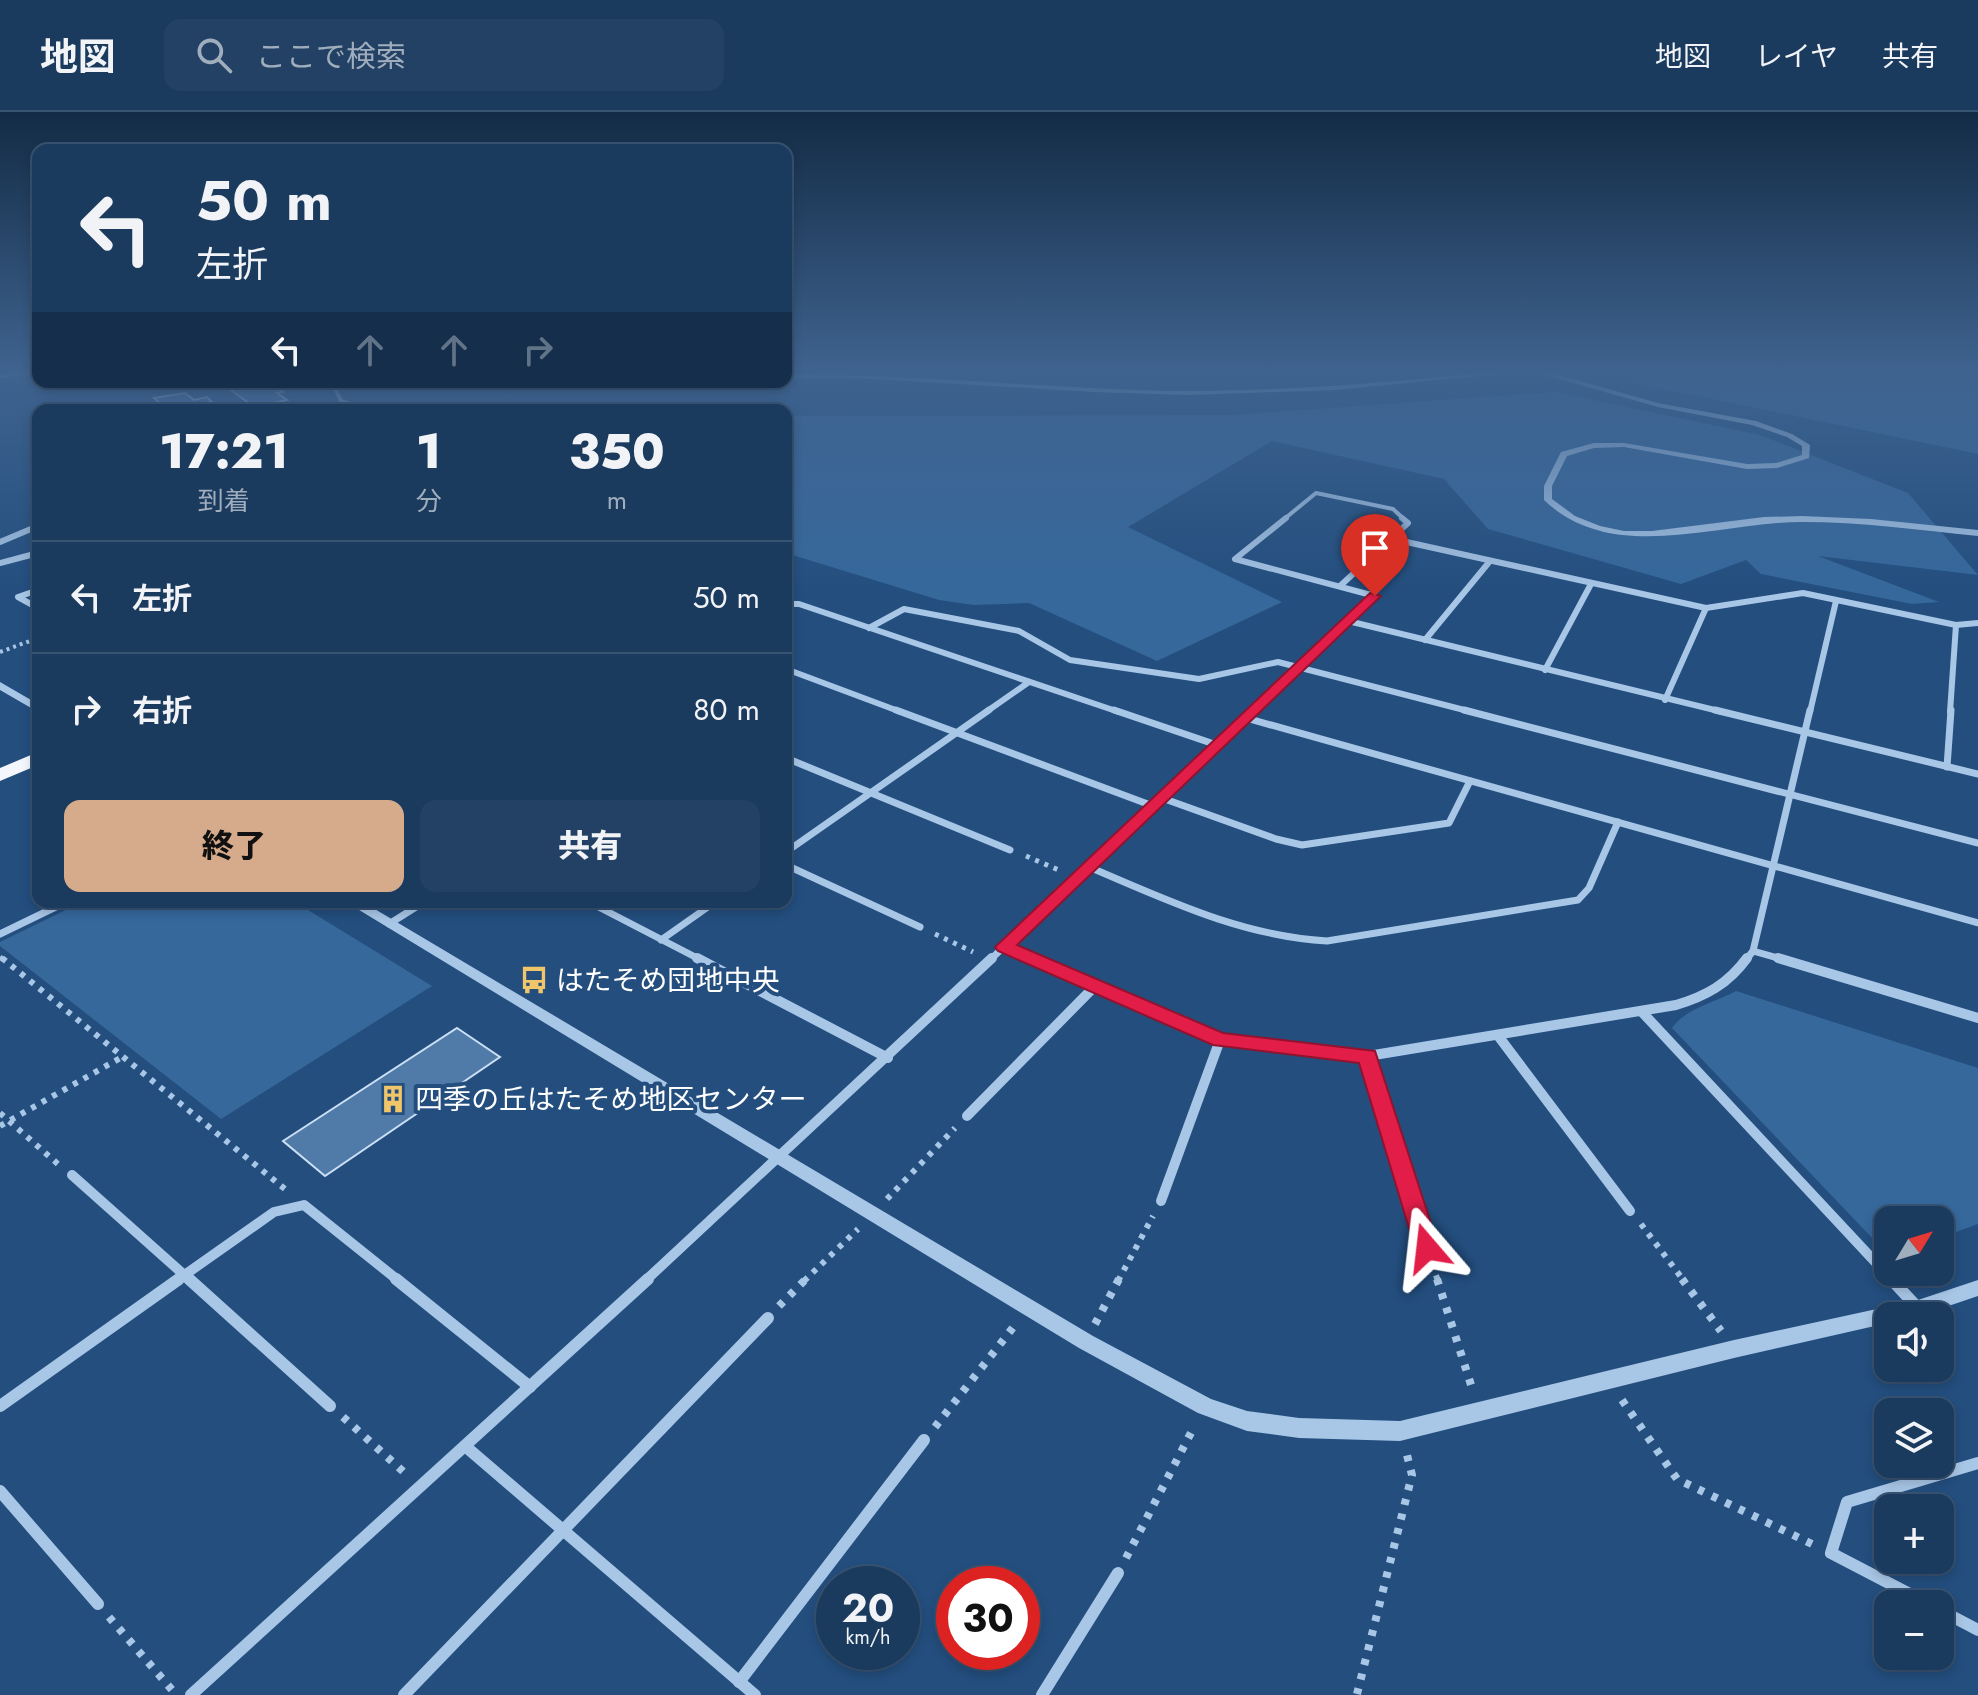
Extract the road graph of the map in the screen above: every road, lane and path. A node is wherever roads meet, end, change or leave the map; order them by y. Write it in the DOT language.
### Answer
graph roads {
  1 [pos="1804,444"];
  2 [pos="32,529"];
  3 [pos="1978,533"];
  4 [pos="1393,539"];
  5 [pos="0,542"];
  6 [pos="32,555"];
  7 [pos="1490,561"];
  8 [pos="0,563"];
  9 [pos="1591,584"];
  10 [pos="1340,586"];
  11 [pos="32,592"];
  12 [pos="1836,601"];
  13 [pos="792,604"];
  14 [pos="32,605"];
  15 [pos="1706,608"];
  16 [pos="1348,621"];
  17 [pos="1978,623"];
  18 [pos="1956,625"];
  19 [pos="869,628"];
  20 [pos="32,640"];
  21 [pos="1425,640"];
  22 [pos="0,652"];
  23 [pos="1299,668"];
  24 [pos="1545,670"];
  25 [pos="792,671"];
  26 [pos="1029,682"];
  27 [pos="0,685"];
  28 [pos="1665,700"];
  29 [pos="32,705"];
  30 [pos="1246,718"];
  31 [pos="956,733"];
  32 [pos="1805,734"];
  33 [pos="1217,745"];
  34 [pos="792,760"];
  35 [pos="32,761"];
  36 [pos="1947,767"];
  37 [pos="1978,774"];
  38 [pos="0,775"];
  39 [pos="1470,781"];
  40 [pos="871,793"];
  41 [pos="1791,795"];
  42 [pos="1162,798"];
  43 [pos="1153,806"];
  44 [pos="1618,822"];
  45 [pos="1978,843"];
  46 [pos="792,848"];
  47 [pos="1010,850"];
  48 [pos="1771,865"];
  49 [pos="1089,867"];
  50 [pos="792,868"];
  51 [pos="1078,878"];
  52 [pos="54,908"];
  53 [pos="363,908"];
  54 [pos="414,908"];
  55 [pos="600,908"];
  56 [pos="706,908"];
  57 [pos="1978,923"];
  58 [pos="389,924"];
  59 [pos="920,927"];
  60 [pos="0,934"];
  61 [pos="661,940"];
  62 [pos="1004,947"];
  63 [pos="1753,951"];
  64 [pos="0,957"];
  65 [pos="990,960"];
  66 [pos="1094,987"];
  67 [pos="1642,1012"];
  68 [pos="1978,1018"];
  69 [pos="1499,1037"];
  70 [pos="1220,1040"];
  71 [pos="1368,1056"];
  72 [pos="122,1057"];
  73 [pos="888,1058"];
  74 [pos="0,1113"];
  75 [pos="967,1116"];
  76 [pos="9,1121"];
  77 [pos="0,1126"];
  78 [pos="781,1158"];
  79 [pos="72,1175"];
  80 [pos="1161,1201"];
  81 [pos="304,1205"];
  82 [pos="1630,1211"];
  83 [pos="873,1213"];
  84 [pos="1427,1248"];
  85 [pos="184,1277"];
  86 [pos="1978,1288"];
  87 [pos="1912,1302"];
  88 [pos="1936,1302"];
  89 [pos="1030,1307"];
  90 [pos="768,1318"];
  91 [pos="1874,1318"];
  92 [pos="1086,1342"];
  93 [pos="1734,1349"];
  94 [pos="1608,1379"];
  95 [pos="530,1387"];
  96 [pos="0,1406"];
  97 [pos="330,1406"];
  98 [pos="1205,1406"];
  99 [pos="1479,1411"];
  100 [pos="1400,1431"];
  101 [pos="924,1440"];
  102 [pos="465,1446"];
  103 [pos="1978,1463"];
  104 [pos="420,1487"];
  105 [pos="0,1491"];
  106 [pos="562,1528"];
  107 [pos="1831,1553"];
  108 [pos="1118,1573"];
  109 [pos="1902,1590"];
  110 [pos="98,1604"];
  111 [pos="1954,1617"];
  112 [pos="1978,1630"];
  113 [pos="739,1682"];
  114 [pos="1357,1694"];
  115 [pos="176,1695"];
  116 [pos="191,1695"];
  117 [pos="404,1695"];
  118 [pos="755,1695"];
  119 [pos="1042,1695"];
  1 -- 3 [label="street"];
  2 -- 5 [label="street"];
  4 -- 7 [label="street"];
  4 -- 10 [label="street"];
  4 -- 10 [label="street"];
  6 -- 8 [label="street"];
  7 -- 9 [label="street"];
  7 -- 21 [label="street"];
  9 -- 15 [label="street"];
  9 -- 24 [label="street"];
  10 -- 16 [label="street"];
  11 -- 14 [label="street"];
  12 -- 15 [label="street"];
  12 -- 18 [label="street"];
  12 -- 32 [label="street"];
  13 -- 19 [label="street"];
  15 -- 28 [label="street"];
  16 -- 21 [label="street"];
  16 -- 23 [label="street"];
  17 -- 18 [label="street"];
  18 -- 36 [label="street"];
  19 -- 23 [label="street"];
  19 -- 26 [label="street"];
  20 -- 22 [label="path"];
  21 -- 24 [label="street"];
  23 -- 30 [label="street"];
  23 -- 41 [label="street"];
  24 -- 28 [label="street"];
  25 -- 31 [label="street"];
  26 -- 31 [label="street"];
  26 -- 33 [label="street"];
  27 -- 29 [label="street"];
  28 -- 32 [label="street"];
  30 -- 33 [label="street"];
  30 -- 39 [label="street"];
  31 -- 40 [label="street"];
  31 -- 43 [label="street"];
  32 -- 36 [label="street"];
  32 -- 41 [label="street"];
  33 -- 42 [label="street"];
  34 -- 40 [label="street"];
  35 -- 38 [label="highway"];
  36 -- 37 [label="street"];
  39 -- 42 [label="street"];
  39 -- 44 [label="street"];
  40 -- 46 [label="street"];
  40 -- 47 [label="street"];
  41 -- 45 [label="street"];
  41 -- 48 [label="street"];
  42 -- 43 [label="street"];
  43 -- 49 [label="street"];
  44 -- 48 [label="street"];
  44 -- 49 [label="street"];
  47 -- 51 [label="path"];
  48 -- 57 [label="street"];
  48 -- 63 [label="street"];
  49 -- 51 [label="street"];
  50 -- 59 [label="street"];
  51 -- 62 [label="street"];
  52 -- 60 [label="street"];
  53 -- 58 [label="street"];
  54 -- 58 [label="street"];
  55 -- 61 [label="street"];
  56 -- 61 [label="street"];
  58 -- 78 [label="street"];
  59 -- 65 [label="path"];
  61 -- 73 [label="street"];
  62 -- 65 [label="street"];
  62 -- 66 [label="street"];
  63 -- 67 [label="street"];
  63 -- 68 [label="street"];
  64 -- 72 [label="path"];
  65 -- 73 [label="street"];
  66 -- 70 [label="street"];
  66 -- 75 [label="street"];
  67 -- 69 [label="street"];
  67 -- 87 [label="street"];
  69 -- 71 [label="street"];
  69 -- 82 [label="street"];
  70 -- 71 [label="street"];
  70 -- 80 [label="street"];
  71 -- 84 [label="street"];
  72 -- 76 [label="path"];
  72 -- 81 [label="path"];
  73 -- 78 [label="street"];
  74 -- 76 [label="path"];
  75 -- 83 [label="path"];
  76 -- 77 [label="path"];
  76 -- 79 [label="path"];
  78 -- 83 [label="street"];
  78 -- 95 [label="street"];
  79 -- 85 [label="street"];
  80 -- 92 [label="path"];
  81 -- 85 [label="street"];
  81 -- 95 [label="street"];
  82 -- 93 [label="path"];
  83 -- 89 [label="street"];
  83 -- 90 [label="path"];
  84 -- 99 [label="path"];
  85 -- 96 [label="street"];
  85 -- 97 [label="street"];
  86 -- 88 [label="street"];
  89 -- 92 [label="street"];
  89 -- 101 [label="path"];
  90 -- 106 [label="street"];
  91 -- 93 [label="street"];
  92 -- 98 [label="street"];
  93 -- 94 [label="street"];
  94 -- 99 [label="street"];
  94 -- 107 [label="path"];
  95 -- 102 [label="street"];
  97 -- 104 [label="path"];
  98 -- 100 [label="street"];
  98 -- 108 [label="path"];
  99 -- 100 [label="street"];
  100 -- 114 [label="path"];
  101 -- 113 [label="street"];
  102 -- 104 [label="street"];
  102 -- 106 [label="street"];
  103 -- 107 [label="street"];
  104 -- 116 [label="street"];
  105 -- 110 [label="street"];
  106 -- 113 [label="street"];
  106 -- 117 [label="street"];
  107 -- 109 [label="street"];
  108 -- 119 [label="street"];
  110 -- 115 [label="path"];
  111 -- 112 [label="street"];
  113 -- 118 [label="street"];
}
